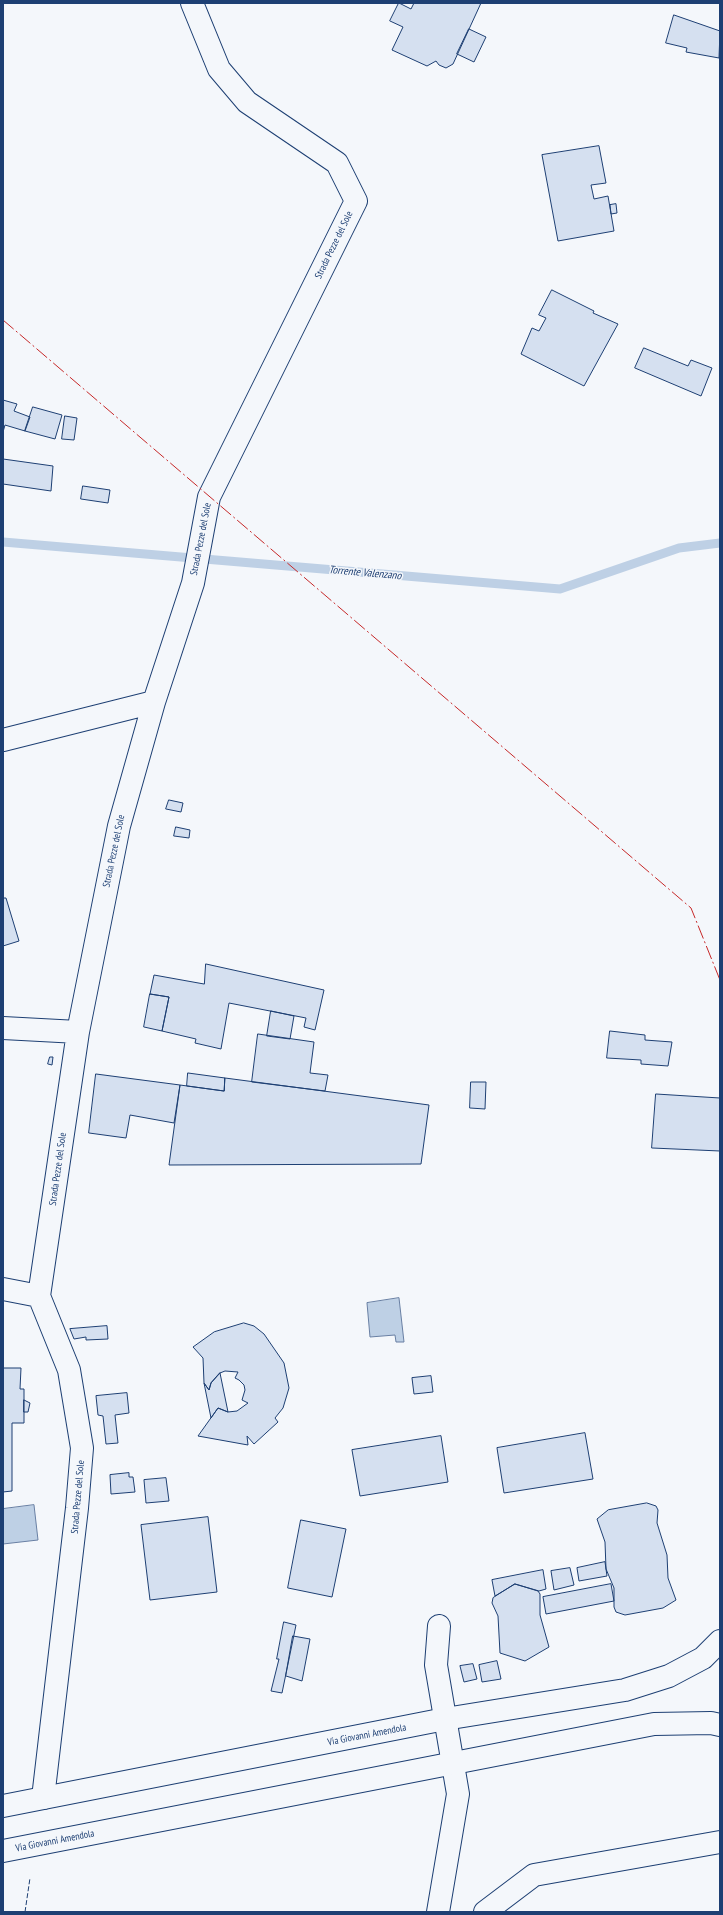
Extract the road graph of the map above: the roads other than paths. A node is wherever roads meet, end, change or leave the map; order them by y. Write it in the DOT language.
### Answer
graph roads {
  1 [pos="192,3"];
  2 [pos="154,702"];
  3 [pos="3,740"];
  4 [pos="3,1028"];
  5 [pos="78,1032"];
  6 [pos="3,1289"];
  7 [pos="39,1296"];
  8 [pos="439,1626"];
  9 [pos="720,1642"];
  10 [pos="445,1719"];
  11 [pos="720,1725"];
  12 [pos="453,1764"];
  13 [pos="43,1798"];
  14 [pos="3,1806"];
  15 [pos="720,1842"];
  16 [pos="3,1851"];
  17 [pos="438,1912"];
  18 [pos="485,1912"];
  1 -- 2 [label="street, Strada Pezze del Sole"];
  2 -- 3 [label="street"];
  2 -- 5 [label="street, Strada Pezze del Sole"];
  4 -- 5 [label="street"];
  5 -- 7 [label="street, Strada Pezze del Sole"];
  6 -- 7 [label="street"];
  7 -- 13 [label="street, Strada Pezze del Sole"];
  8 -- 10 [label="street"];
  9 -- 10 [label="street, Via Giovanni Amendola"];
  10 -- 12 [label="street"];
  10 -- 13 [label="street, Via Giovanni Amendola"];
  11 -- 12 [label="street, Via Giovanni Amendola"];
  12 -- 16 [label="street, Via Giovanni Amendola"];
  12 -- 17 [label="street"];
  13 -- 14 [label="street, Via Giovanni Amendola"];
  15 -- 18 [label="street"];
}
